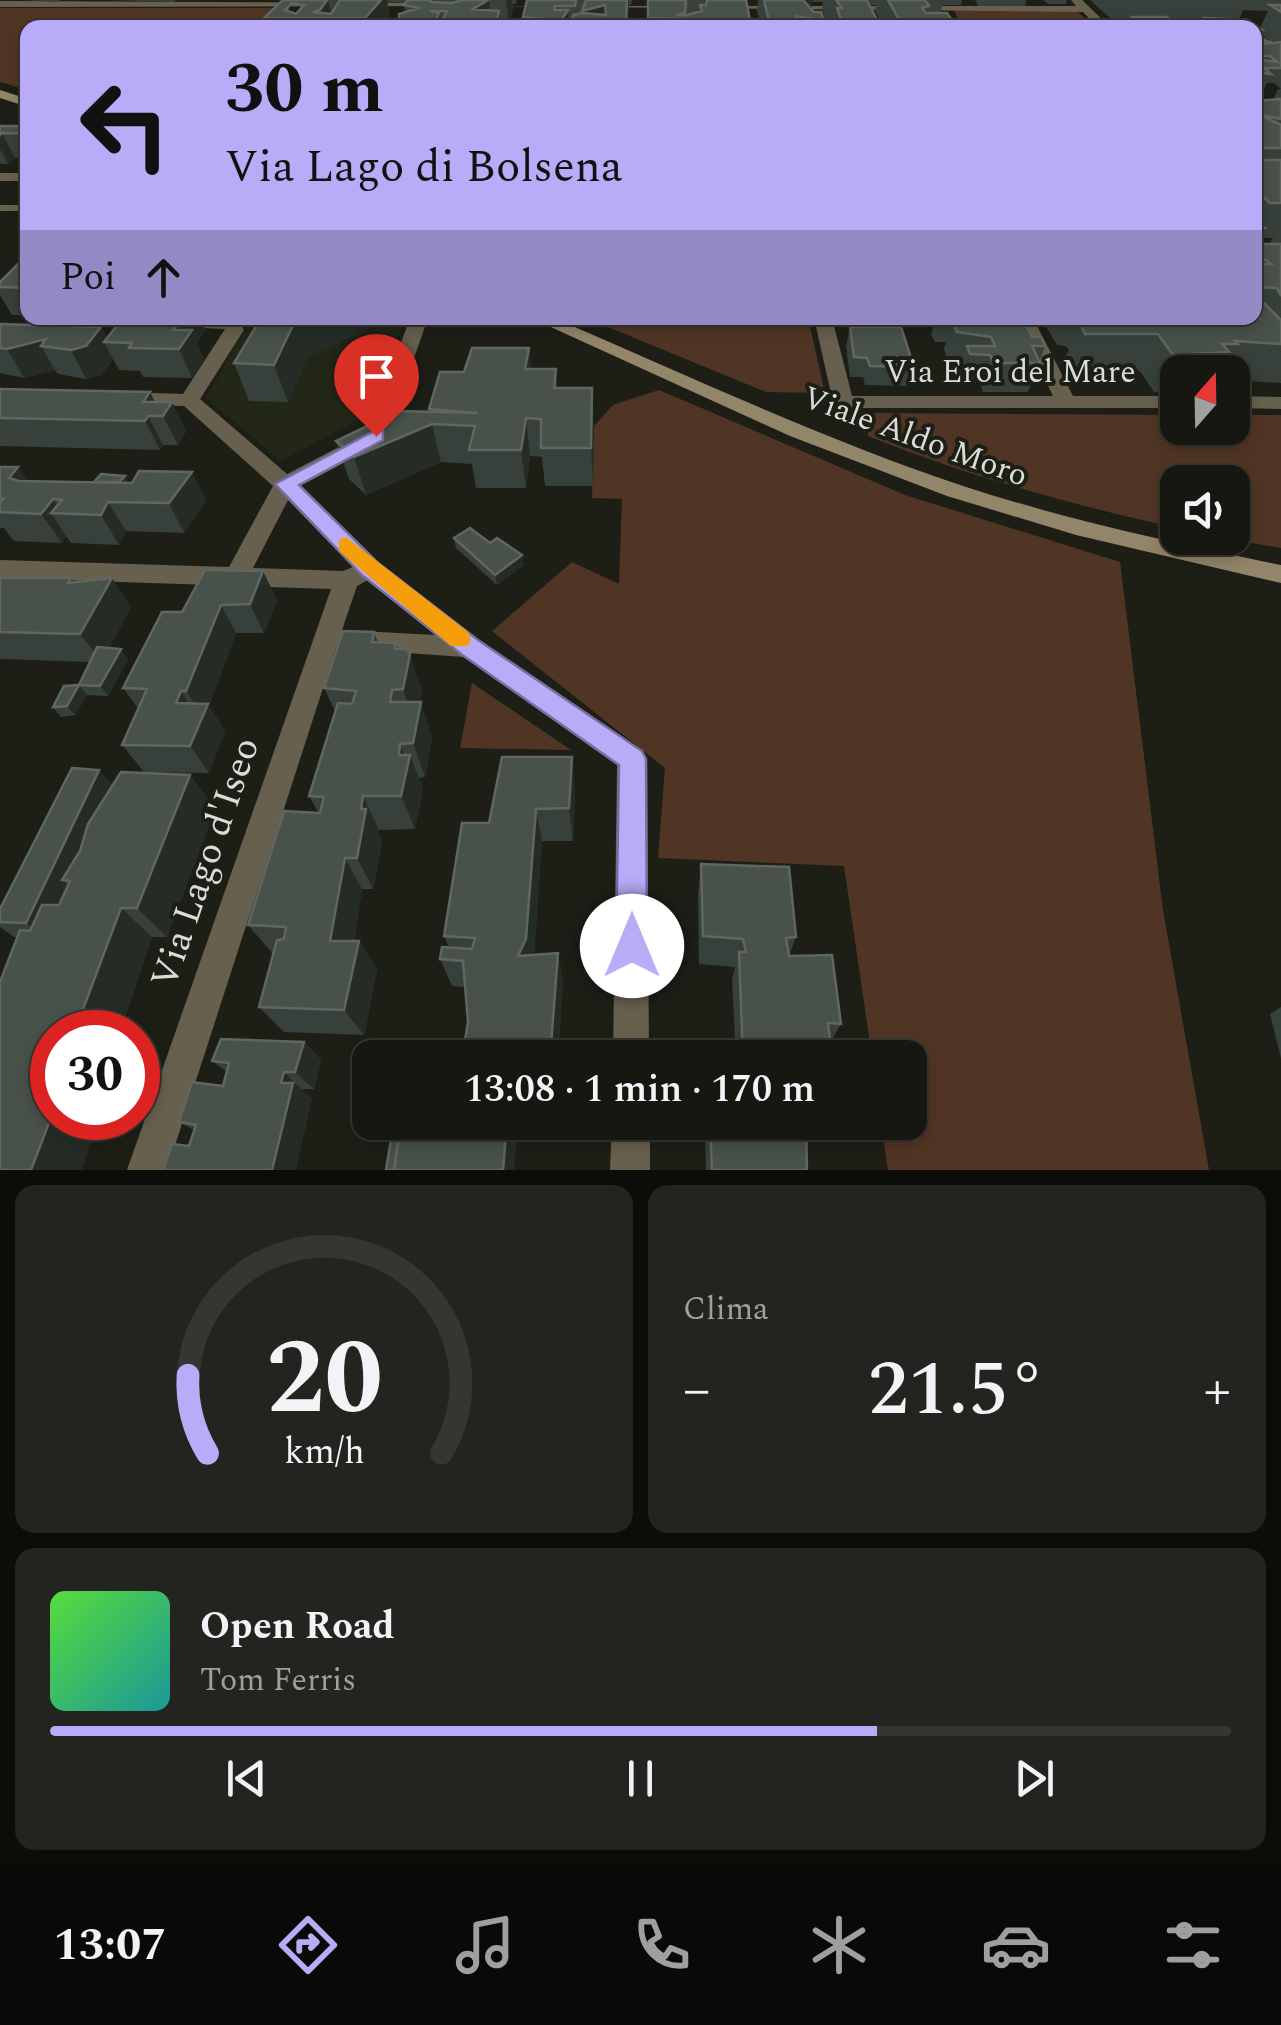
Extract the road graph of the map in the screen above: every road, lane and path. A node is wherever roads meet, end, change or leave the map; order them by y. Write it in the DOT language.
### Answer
graph roads {
  1 [pos="1076,0"];
  2 [pos="75,2"];
  3 [pos="186,2"];
  4 [pos="302,3"];
  5 [pos="0,4"];
  6 [pos="976,4"];
  7 [pos="448,6"];
  8 [pos="466,6"];
  9 [pos="409,8"];
  10 [pos="523,8"];
  11 [pos="640,8"];
  12 [pos="749,8"];
  13 [pos="862,8"];
  14 [pos="944,8"];
  15 [pos="1086,9"];
  16 [pos="290,16"];
  17 [pos="950,20"];
  18 [pos="1098,20"];
  19 [pos="1262,34"];
  20 [pos="1281,53"];
  21 [pos="232,325"];
  22 [pos="416,325"];
  23 [pos="557,325"];
  24 [pos="825,325"];
  25 [pos="1028,325"];
  26 [pos="94,397"];
  27 [pos="189,400"];
  28 [pos="1066,401"];
  29 [pos="1160,402"];
  30 [pos="1250,402"];
  31 [pos="1281,403"];
  32 [pos="285,484"];
  33 [pos="0,569"];
  34 [pos="238,574"];
  35 [pos="358,574"];
  36 [pos="1281,574"];
  37 [pos="326,639"];
  38 [pos="469,647"];
  39 [pos="631,1040"];
  40 [pos="631,1140"];
  41 [pos="146,1170"];
  42 [pos="630,1170"];
  1 -- 15 [label="street"];
  2 -- 3 [label="street"];
  2 -- 5 [label="street"];
  3 -- 4 [label="street"];
  4 -- 9 [label="street"];
  4 -- 16 [label="street"];
  6 -- 14 [label="street"];
  6 -- 15 [label="street"];
  7 -- 9 [label="street"];
  8 -- 10 [label="street"];
  10 -- 11 [label="street"];
  11 -- 12 [label="street"];
  12 -- 13 [label="street"];
  13 -- 14 [label="street"];
  14 -- 17 [label="street"];
  15 -- 18 [label="street"];
  19 -- 20 [label="street"];
  21 -- 27 [label="street"];
  22 -- 32 [label="street"];
  23 -- 36 [label="main road, Viale Aldo Moro"];
  24 -- 28 [label="street, Via Eroi del Mare"];
  25 -- 28 [label="street"];
  26 -- 27 [label="street"];
  27 -- 32 [label="street"];
  28 -- 29 [label="street, Via Eroi del Mare"];
  30 -- 31 [label="street"];
  32 -- 34 [label="street"];
  32 -- 35 [label="street"];
  33 -- 34 [label="street"];
  34 -- 35 [label="street"];
  35 -- 37 [label="street, Via Lago d'Iseo"];
  35 -- 38 [label="street"];
  37 -- 38 [label="street"];
  37 -- 41 [label="street, Via Lago d'Iseo"];
  38 -- 39 [label="street"];
  40 -- 42 [label="street"];
}
